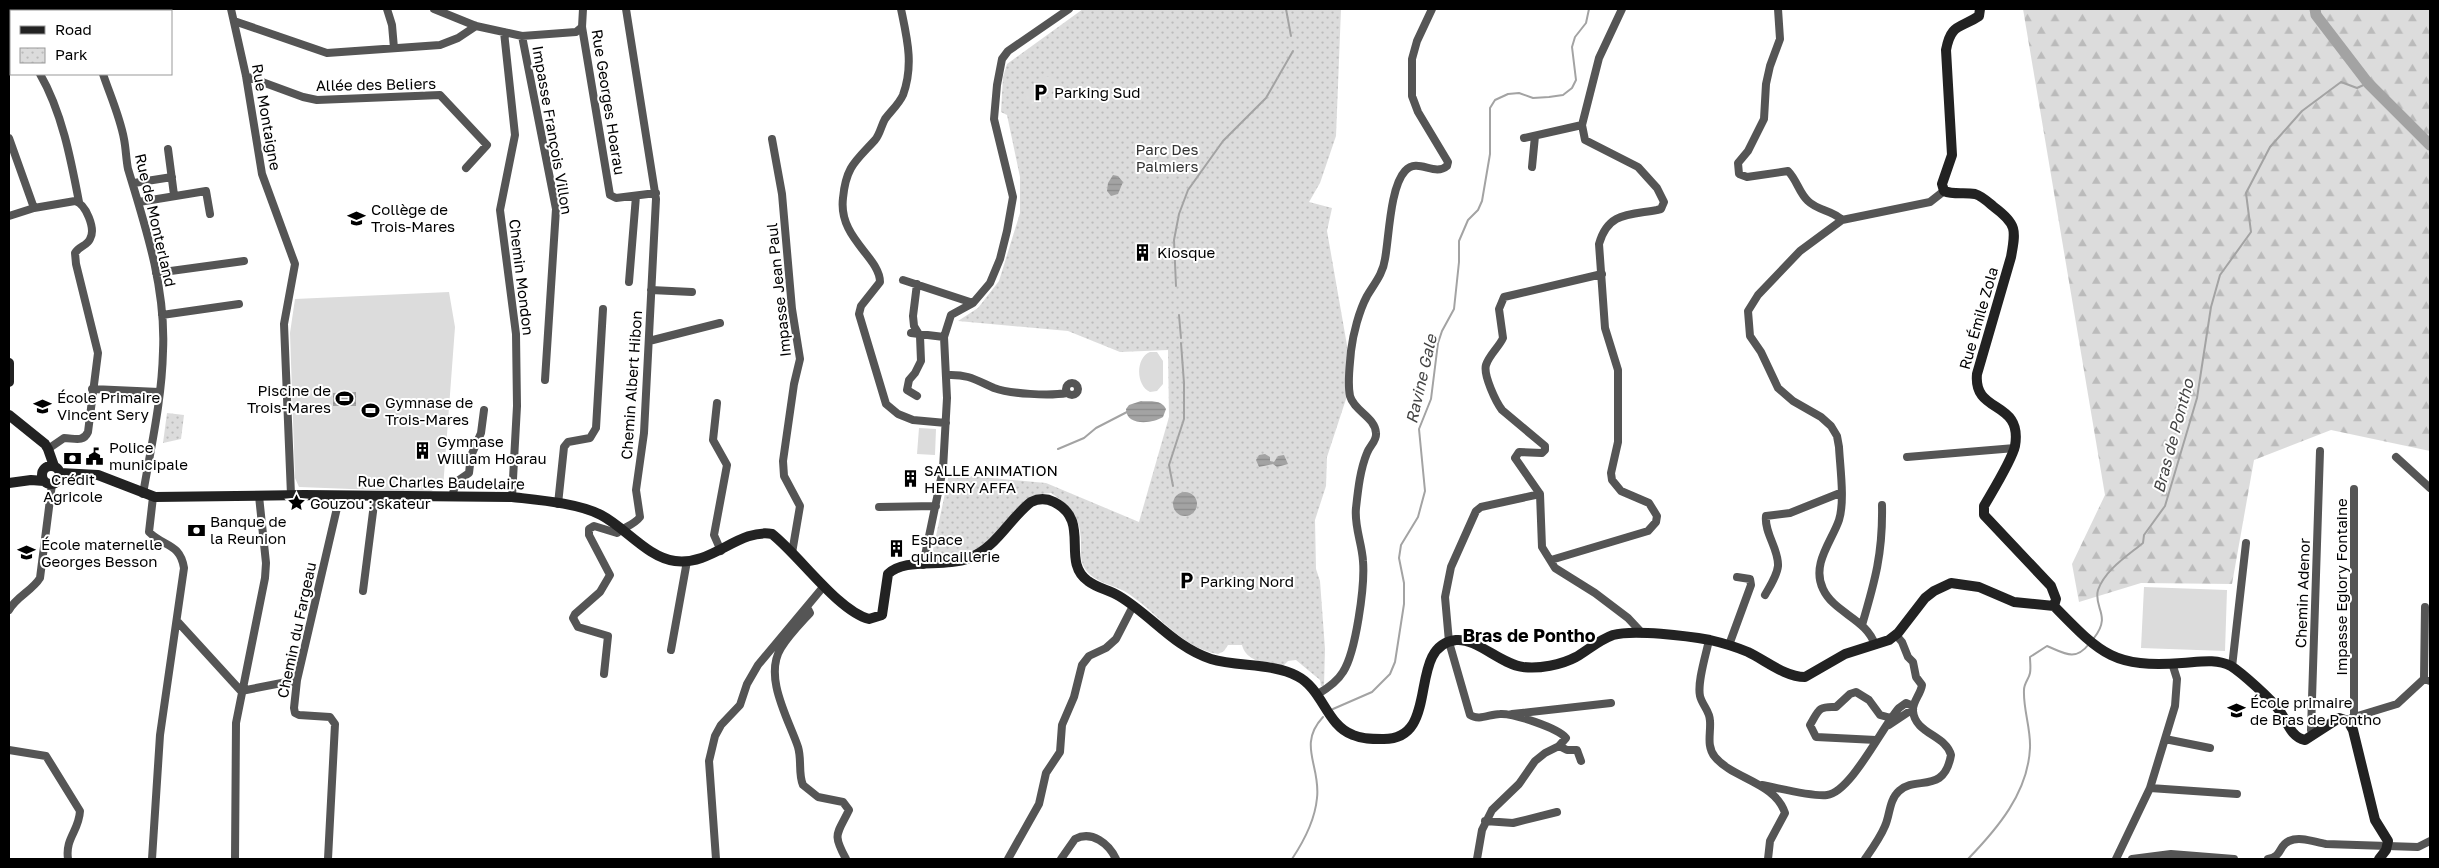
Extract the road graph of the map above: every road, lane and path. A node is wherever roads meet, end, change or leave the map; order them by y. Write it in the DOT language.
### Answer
graph roads {
  1 [pos="231,9"];
  2 [pos="387,9"];
  3 [pos="434,9"];
  4 [pos="583,9"];
  5 [pos="626,9"];
  6 [pos="901,9"];
  7 [pos="1069,9"];
  8 [pos="1432,9"];
  9 [pos="1622,9"];
  10 [pos="1778,9"];
  11 [pos="1980,9"];
  12 [pos="234,21"];
  13 [pos="476,26"];
  14 [pos="582,26"];
  15 [pos="504,32"];
  16 [pos="522,36"];
  17 [pos="394,48"];
  18 [pos="40,75"];
  19 [pos="103,75"];
  20 [pos="246,76"];
  21 [pos="1582,125"];
  22 [pos="1535,136"];
  23 [pos="9,138"];
  24 [pos="1524,138"];
  25 [pos="772,140"];
  26 [pos="168,149"];
  27 [pos="1532,167"];
  28 [pos="466,168"];
  29 [pos="172,177"];
  30 [pos="134,183"];
  31 [pos="1944,191"];
  32 [pos="656,193"];
  33 [pos="174,196"];
  34 [pos="636,196"];
  35 [pos="79,202"];
  36 [pos="139,202"];
  37 [pos="34,208"];
  38 [pos="210,214"];
  39 [pos="9,216"];
  40 [pos="1842,220"];
  41 [pos="244,261"];
  42 [pos="156,273"];
  43 [pos="1602,274"];
  44 [pos="903,280"];
  45 [pos="629,282"];
  46 [pos="917,284"];
  47 [pos="651,290"];
  48 [pos="692,292"];
  49 [pos="973,303"];
  50 [pos="240,304"];
  51 [pos="603,309"];
  52 [pos="162,315"];
  53 [pos="720,323"];
  54 [pos="911,333"];
  55 [pos="920,336"];
  56 [pos="944,337"];
  57 [pos="649,341"];
  58 [pos="9,363"];
  59 [pos="946,374"];
  60 [pos="546,380"];
  61 [pos="9,382"];
  62 [pos="92,389"];
  63 [pos="159,392"];
  64 [pos="1067,393"];
  65 [pos="917,396"];
  66 [pos="717,403"];
  67 [pos="484,410"];
  68 [pos="9,415"];
  69 [pos="946,423"];
  70 [pos="2015,448"];
  71 [pos="2320,451"];
  72 [pos="1907,457"];
  73 [pos="2396,457"];
  74 [pos="53,470"];
  75 [pos="9,483"];
  76 [pos="2354,488"];
  77 [pos="2430,488"];
  78 [pos="1840,493"];
  79 [pos="1540,494"];
  80 [pos="291,495"];
  81 [pos="340,495"];
  82 [pos="148,496"];
  83 [pos="260,496"];
  84 [pos="376,496"];
  85 [pos="452,497"];
  86 [pos="512,497"];
  87 [pos="558,504"];
  88 [pos="1882,505"];
  89 [pos="936,506"];
  90 [pos="879,507"];
  91 [pos="622,529"];
  92 [pos="2246,543"];
  93 [pos="721,551"];
  94 [pos="792,553"];
  95 [pos="1551,560"];
  96 [pos="687,561"];
  97 [pos="924,565"];
  98 [pos="1737,577"];
  99 [pos="824,586"];
  100 [pos="363,591"];
  101 [pos="1765,595"];
  102 [pos="1133,606"];
  103 [pos="2054,606"];
  104 [pos="807,607"];
  105 [pos="2425,607"];
  106 [pos="9,610"];
  107 [pos="177,621"];
  108 [pos="1862,625"];
  109 [pos="1642,633"];
  110 [pos="1896,635"];
  111 [pos="1709,640"];
  112 [pos="1449,642"];
  113 [pos="1729,645"];
  114 [pos="1875,645"];
  115 [pos="2427,647"];
  116 [pos="671,650"];
  117 [pos="2172,663"];
  118 [pos="2232,667"];
  119 [pos="604,674"];
  120 [pos="297,680"];
  121 [pos="2427,680"];
  122 [pos="241,691"];
  123 [pos="1318,694"];
  124 [pos="1611,703"];
  125 [pos="1913,707"];
  126 [pos="1510,715"];
  127 [pos="1891,718"];
  128 [pos="2351,718"];
  129 [pos="1886,727"];
  130 [pos="2313,734"];
  131 [pos="2165,739"];
  132 [pos="1876,740"];
  133 [pos="1559,746"];
  134 [pos="2210,748"];
  135 [pos="9,750"];
  136 [pos="1581,762"];
  137 [pos="1760,785"];
  138 [pos="2150,788"];
  139 [pos="2237,794"];
  140 [pos="1557,812"];
  141 [pos="1485,821"];
  142 [pos="2430,841"];
  143 [pos="2387,845"];
  144 [pos="2117,858"];
  145 [pos="68,859"];
  146 [pos="152,859"];
  147 [pos="235,859"];
  148 [pos="328,859"];
  149 [pos="716,859"];
  150 [pos="846,859"];
  151 [pos="1008,859"];
  152 [pos="1061,859"];
  153 [pos="1116,859"];
  154 [pos="1479,859"];
  155 [pos="1768,859"];
  156 [pos="1865,859"];
  157 [pos="2132,859"];
  158 [pos="2234,859"];
  159 [pos="2268,859"];
  160 [pos="2379,859"];
  1 -- 12 [label="street, Rue Montaigne"];
  2 -- 17 [label="street"];
  3 -- 13 [label="street"];
  4 -- 14 [label="street, Rue Georges Hoarau"];
  5 -- 32 [label="street, Chemin Albert Hibon"];
  6 -- 69 [label="street"];
  7 -- 49 [label="street"];
  8 -- 123 [label="street"];
  9 -- 21 [label="street"];
  10 -- 40 [label="street"];
  11 -- 31 [label="main road"];
  12 -- 17 [label="street"];
  12 -- 20 [label="street, Rue Montaigne"];
  13 -- 15 [label="street"];
  13 -- 17 [label="street"];
  14 -- 16 [label="street"];
  14 -- 34 [label="street, Rue Georges Hoarau"];
  15 -- 16 [label="street"];
  15 -- 86 [label="street, Chemin Mondon"];
  16 -- 60 [label="street, Impasse François Villon"];
  18 -- 35 [label="street"];
  19 -- 30 [label="street, Rue de Monterland"];
  20 -- 28 [label="street, Allée des Beliers"];
  20 -- 80 [label="street, Rue Montaigne"];
  21 -- 22 [label="street"];
  21 -- 43 [label="street"];
  22 -- 24 [label="street"];
  22 -- 27 [label="street"];
  23 -- 37 [label="street"];
  25 -- 94 [label="street, Impasse Jean Paul"];
  26 -- 29 [label="street"];
  29 -- 30 [label="street"];
  29 -- 33 [label="street"];
  30 -- 36 [label="street, Rue de Monterland"];
  31 -- 40 [label="street"];
  31 -- 70 [label="main road, Rue Émile Zola"];
  32 -- 34 [label="street"];
  32 -- 47 [label="street, Chemin Albert Hibon"];
  33 -- 36 [label="street"];
  33 -- 38 [label="street"];
  34 -- 45 [label="street"];
  35 -- 37 [label="street"];
  35 -- 62 [label="street"];
  36 -- 42 [label="street, Rue de Monterland"];
  37 -- 39 [label="street"];
  40 -- 78 [label="street"];
  41 -- 42 [label="street"];
  42 -- 52 [label="street, Rue de Monterland"];
  43 -- 79 [label="street"];
  43 -- 95 [label="street"];
  44 -- 46 [label="street"];
  46 -- 49 [label="street"];
  46 -- 55 [label="street"];
  47 -- 48 [label="street"];
  47 -- 57 [label="street, Chemin Albert Hibon"];
  49 -- 56 [label="street"];
  50 -- 52 [label="street"];
  51 -- 87 [label="street"];
  52 -- 63 [label="street, Rue de Monterland"];
  53 -- 57 [label="street"];
  54 -- 55 [label="street"];
  55 -- 56 [label="street"];
  55 -- 65 [label="street"];
  56 -- 59 [label="street"];
  57 -- 91 [label="street, Chemin Albert Hibon"];
  58 -- 61 [label="main road"];
  59 -- 64 [label="street"];
  59 -- 69 [label="street"];
  62 -- 63 [label="street"];
  62 -- 74 [label="street"];
  63 -- 82 [label="street, Rue de Monterland"];
  66 -- 93 [label="street"];
  67 -- 85 [label="street"];
  68 -- 74 [label="main road"];
  69 -- 89 [label="street"];
  70 -- 72 [label="street"];
  70 -- 103 [label="main road"];
  71 -- 130 [label="street, Chemin Adenor"];
  73 -- 77 [label="street"];
  74 -- 75 [label="main road, Rue Charles Baudelaire"];
  74 -- 82 [label="main road, Rue Charles Baudelaire"];
  74 -- 106 [label="street"];
  76 -- 128 [label="street, Impasse Eglory Fontaine"];
  78 -- 101 [label="street"];
  78 -- 108 [label="street"];
  79 -- 95 [label="street"];
  79 -- 112 [label="street"];
  80 -- 81 [label="main road, Rue Charles Baudelaire"];
  80 -- 83 [label="main road, Rue Charles Baudelaire"];
  81 -- 84 [label="main road, Rue Charles Baudelaire"];
  81 -- 120 [label="street, Chemin du Fargeau"];
  82 -- 83 [label="main road, Rue Charles Baudelaire"];
  82 -- 107 [label="street, Rue de Monterland"];
  83 -- 122 [label="street"];
  84 -- 85 [label="main road, Rue Charles Baudelaire"];
  84 -- 100 [label="street"];
  85 -- 86 [label="main road, Rue Charles Baudelaire"];
  86 -- 87 [label="main road, Rue Charles Baudelaire"];
  87 -- 91 [label="main road, Rue Charles Baudelaire"];
  88 -- 108 [label="street"];
  89 -- 90 [label="street"];
  89 -- 97 [label="street"];
  91 -- 96 [label="main road, Rue Charles Baudelaire"];
  91 -- 119 [label="street"];
  92 -- 118 [label="street"];
  93 -- 94 [label="main road, Rue Charles Baudelaire"];
  93 -- 96 [label="main road, Rue Charles Baudelaire"];
  94 -- 99 [label="main road, Rue Charles Baudelaire"];
  95 -- 109 [label="street"];
  96 -- 116 [label="street"];
  97 -- 99 [label="main road, Rue Charles Baudelaire"];
  97 -- 102 [label="main road, Rue Charles Baudelaire"];
  98 -- 113 [label="street"];
  99 -- 104 [label="street"];
  102 -- 123 [label="main road, Rue Charles Baudelaire"];
  102 -- 151 [label="street"];
  103 -- 110 [label="main road"];
  103 -- 117 [label="main road"];
  104 -- 149 [label="street"];
  104 -- 150 [label="street"];
  105 -- 115 [label="street"];
  107 -- 122 [label="street"];
  107 -- 146 [label="street"];
  108 -- 114 [label="street"];
  109 -- 111 [label="main road"];
  109 -- 112 [label="main road"];
  110 -- 114 [label="main road"];
  110 -- 125 [label="street"];
  111 -- 113 [label="main road"];
  111 -- 137 [label="street"];
  112 -- 123 [label="main road, Rue Charles Baudelaire"];
  112 -- 126 [label="street"];
  113 -- 114 [label="main road"];
  115 -- 121 [label="street"];
  117 -- 118 [label="main road"];
  117 -- 131 [label="street"];
  118 -- 130 [label="main road"];
  120 -- 122 [label="street"];
  120 -- 148 [label="street, Chemin du Fargeau"];
  121 -- 128 [label="street"];
  122 -- 147 [label="street"];
  124 -- 126 [label="street"];
  125 -- 127 [label="street"];
  125 -- 129 [label="street"];
  125 -- 156 [label="street"];
  126 -- 133 [label="street"];
  127 -- 129 [label="street"];
  127 -- 132 [label="street"];
  128 -- 130 [label="main road"];
  128 -- 143 [label="main road"];
  129 -- 132 [label="street"];
  131 -- 134 [label="street"];
  131 -- 138 [label="street"];
  132 -- 137 [label="street"];
  133 -- 136 [label="street"];
  133 -- 141 [label="street"];
  135 -- 145 [label="street"];
  137 -- 155 [label="street"];
  138 -- 139 [label="street"];
  138 -- 144 [label="street"];
  140 -- 141 [label="street"];
  141 -- 154 [label="street"];
  142 -- 143 [label="street"];
  143 -- 159 [label="street"];
  143 -- 160 [label="main road"];
  152 -- 153 [label="street"];
  157 -- 158 [label="street"];
}
